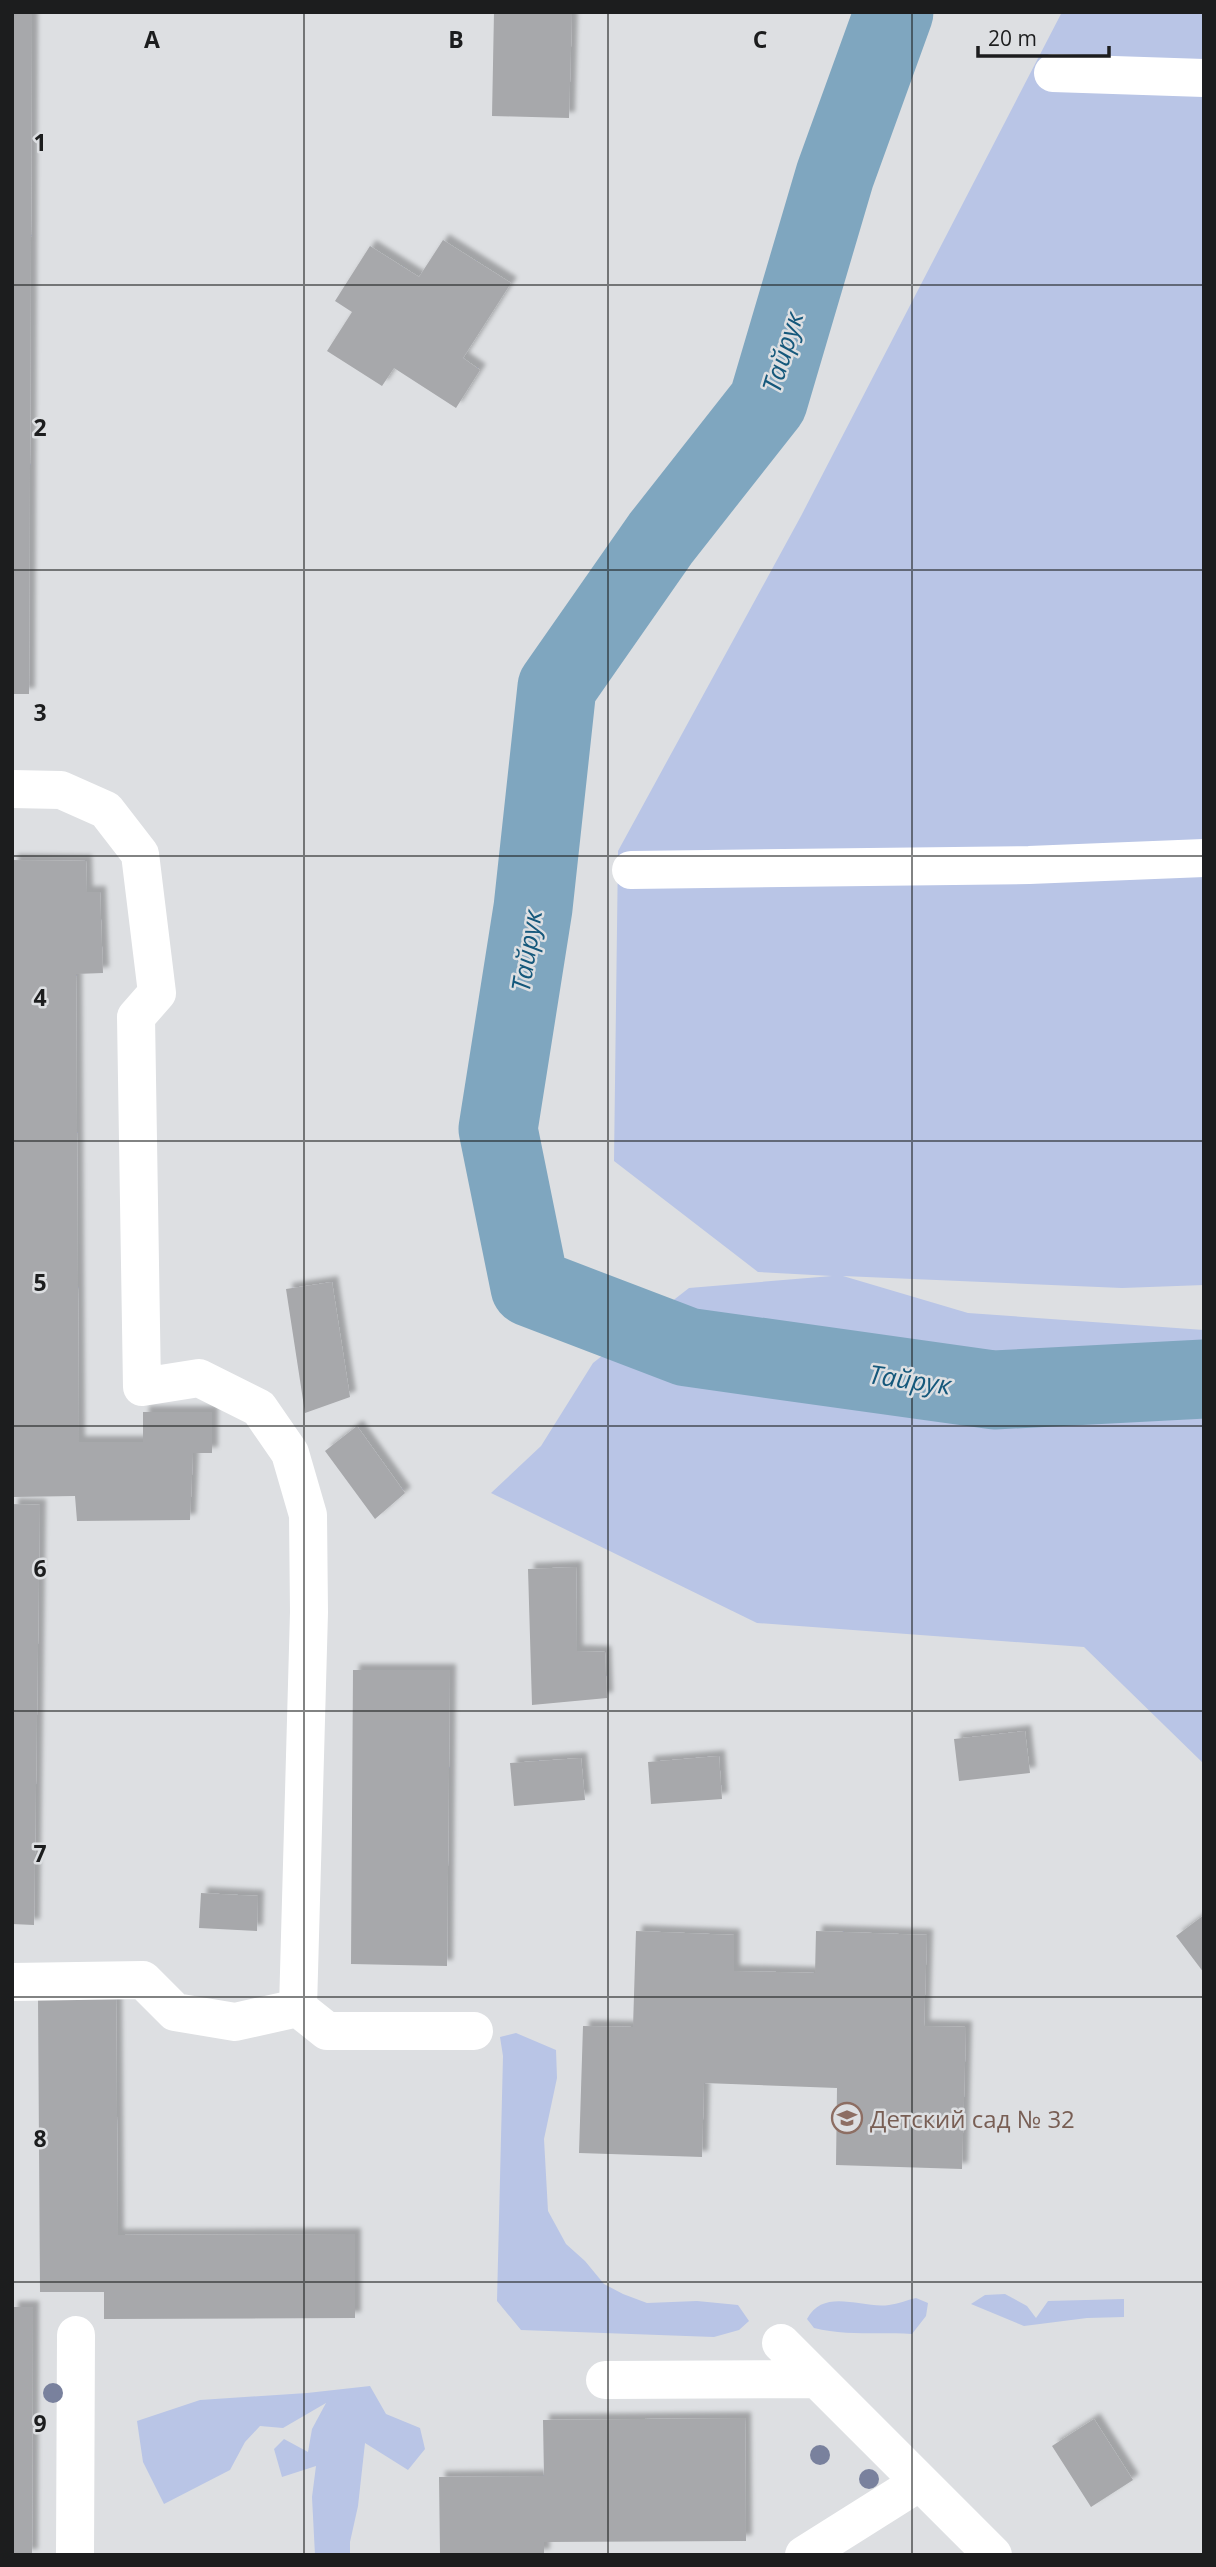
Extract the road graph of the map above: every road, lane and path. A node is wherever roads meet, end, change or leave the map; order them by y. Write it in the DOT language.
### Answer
graph roads {
  1 [pos="1053,73"];
  2 [pos="1204,78"];
  3 [pos="12,789"];
  4 [pos="1204,858"];
  5 [pos="631,870"];
  6 [pos="12,1982"];
  7 [pos="298,2008"];
  8 [pos="474,2031"];
  9 [pos="76,2335"];
  10 [pos="781,2343"];
  11 [pos="817,2379"];
  12 [pos="606,2380"];
  13 [pos="920,2482"];
  14 [pos="75,2555"];
  15 [pos="804,2555"];
  16 [pos="993,2555"];
  1 -- 2 [label="street"];
  3 -- 7 [label="street"];
  4 -- 5 [label="street"];
  6 -- 7 [label="street"];
  7 -- 8 [label="street"];
  9 -- 14 [label="street"];
  10 -- 11 [label="street"];
  11 -- 12 [label="street"];
  11 -- 13 [label="street"];
  13 -- 15 [label="street"];
  13 -- 16 [label="street"];
}
